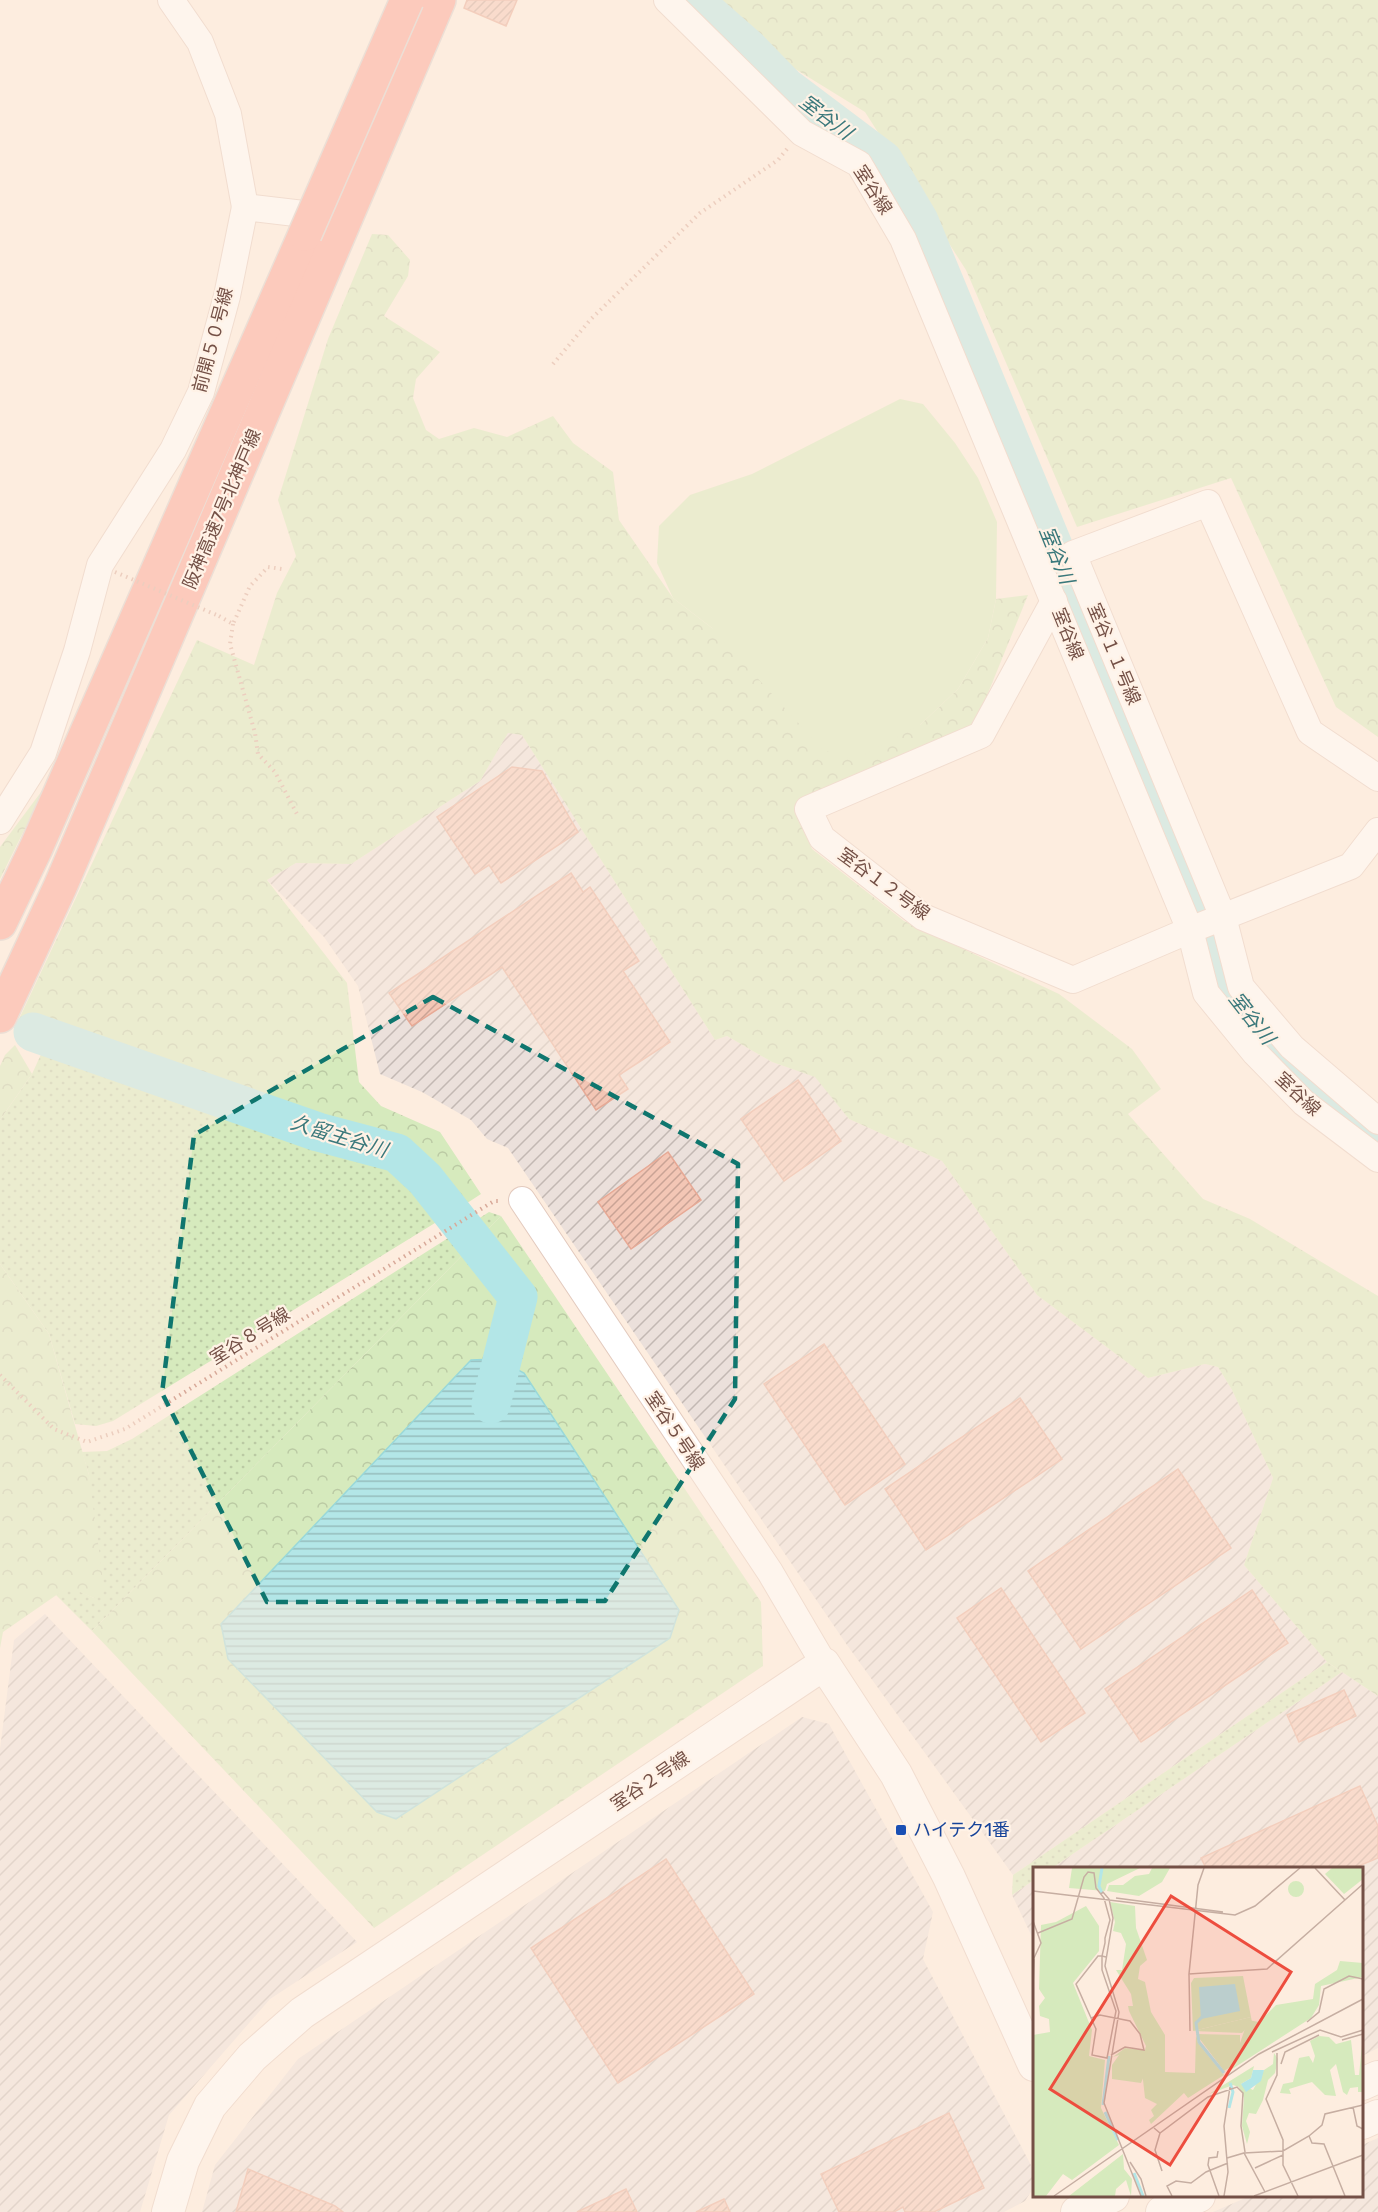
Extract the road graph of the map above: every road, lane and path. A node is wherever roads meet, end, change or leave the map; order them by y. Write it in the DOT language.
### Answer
graph roads {
  1 [pos="171,0"];
  2 [pos="407,0"];
  3 [pos="420,0"];
  4 [pos="439,0"];
  5 [pos="667,0"];
  6 [pos="802,133"];
  7 [pos="245,207"];
  8 [pos="320,239"];
  9 [pos="553,364"];
  10 [pos="282,569"];
  11 [pos="116,572"];
  12 [pos="1054,601"];
  13 [pos="233,624"];
  14 [pos="1378,778"];
  15 [pos="298,816"];
  16 [pos="0,821"];
  17 [pos="1378,831"];
  18 [pos="1223,917"];
  19 [pos="0,923"];
  20 [pos="1190,930"];
  21 [pos="0,1016"];
  22 [pos="1378,1121"];
  23 [pos="1378,1159"];
  24 [pos="522,1200"];
  25 [pos="0,1376"];
  26 [pos="825,1664"];
  27 [pos="1033,2061"];
  28 [pos="1378,2077"];
  29 [pos="1363,2084"];
  30 [pos="1378,2116"];
  31 [pos="1363,2123"];
  32 [pos="1197,2197"];
  33 [pos="168,2212"];
  34 [pos="1162,2212"];
  1 -- 7 [label="street"];
  2 -- 8 [label="highway, 阪神高速7号北神戸線, bridge"];
  3 -- 7 [label="street"];
  4 -- 8 [label="highway, 阪神高速7号北神戸線"];
  5 -- 6 [label="street, 室谷線"];
  6 -- 9 [label="path"];
  6 -- 12 [label="street, 室谷線"];
  7 -- 16 [label="street, 前開５０号線"];
  8 -- 19 [label="highway, 阪神高速7号北神戸線"];
  8 -- 21 [label="highway, 阪神高速7号北神戸線"];
  10 -- 13 [label="path"];
  11 -- 13 [label="path, bridge"];
  12 -- 20 [label="street, 室谷線"];
  12 -- 20 [label="street, 室谷１２号線"];
  13 -- 15 [label="path"];
  14 -- 18 [label="street, 室谷１１号線"];
  17 -- 18 [label="street, 室谷１２号線"];
  18 -- 20 [label="street, 室谷１２号線"];
  18 -- 22 [label="street, 室谷１１号線"];
  20 -- 23 [label="street, 室谷線"];
  24 -- 25 [label="path, 室谷８号線"];
  24 -- 26 [label="street, 室谷５号線"];
  26 -- 27 [label="street"];
  26 -- 33 [label="street, 室谷２号線"];
  28 -- 29 [label="street"];
  30 -- 31 [label="street"];
  32 -- 34 [label="street"];
}
